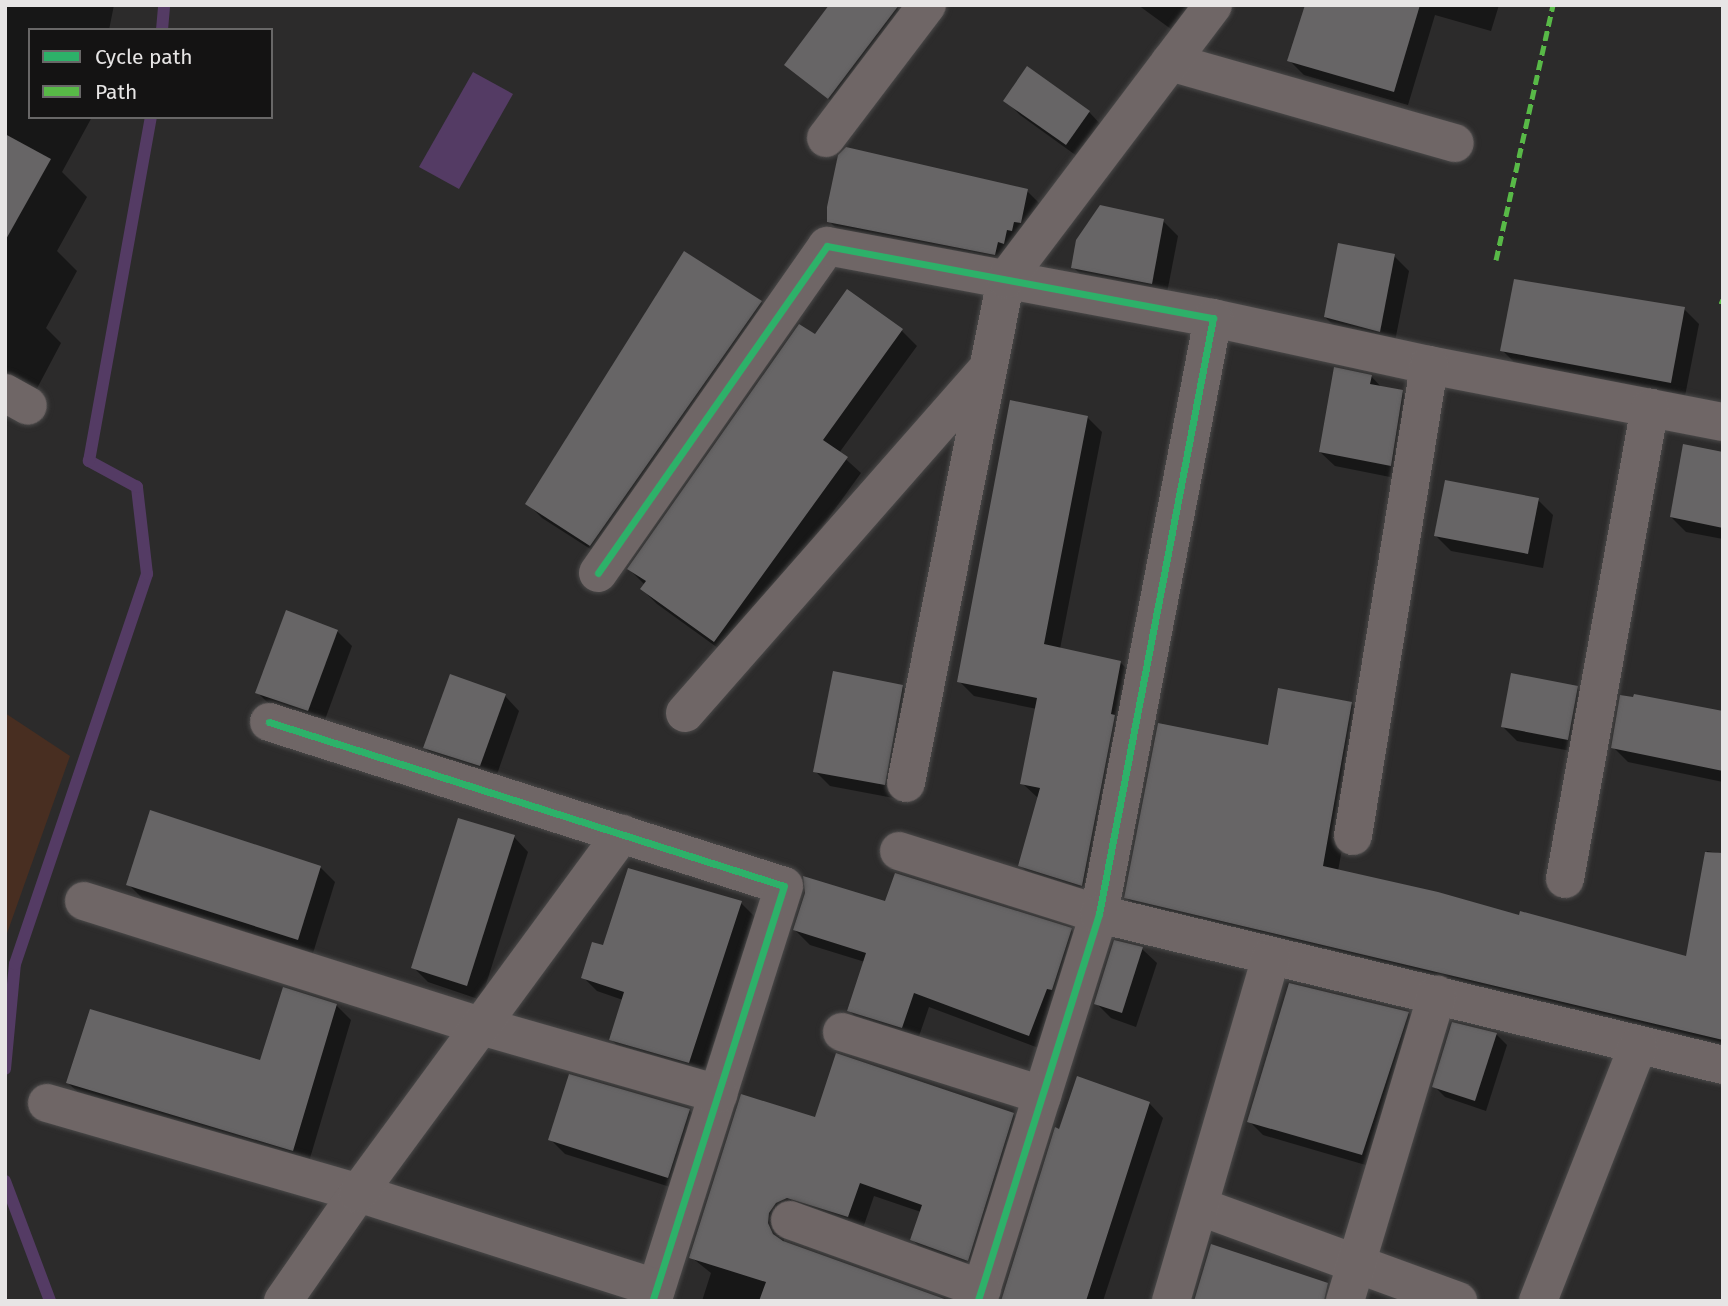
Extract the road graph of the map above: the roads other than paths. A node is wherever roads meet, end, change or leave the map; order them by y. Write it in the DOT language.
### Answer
graph roads {
  1 [pos="927,5"];
  2 [pos="1213,5"];
  3 [pos="1170,62"];
  4 [pos="826,138"];
  5 [pos="1455,143"];
  6 [pos="1006,279"];
  7 [pos="1213,318"];
  8 [pos="1429,365"];
  9 [pos="989,366"];
  10 [pos="1650,408"];
  11 [pos="1723,422"];
  12 [pos="598,573"];
  13 [pos="685,713"];
  14 [pos="269,722"];
  15 [pos="906,783"];
  16 [pos="622,834"];
  17 [pos="1353,836"];
  18 [pos="899,852"];
  19 [pos="1565,880"];
  20 [pos="84,901"];
  21 [pos="1099,914"];
  22 [pos="1271,957"];
  23 [pos="1437,995"];
  24 [pos="481,1026"];
  25 [pos="842,1032"];
  26 [pos="1638,1046"];
  27 [pos="1723,1065"];
  28 [pos="718,1094"];
  29 [pos="1042,1095"];
  30 [pos="47,1102"];
  31 [pos="358,1193"];
  32 [pos="1201,1207"];
  33 [pos="790,1220"];
  34 [pos="1351,1284"];
  35 [pos="654,1295"];
  36 [pos="980,1295"];
  37 [pos="284,1301"];
  38 [pos="1171,1301"];
  39 [pos="1458,1301"];
  40 [pos="1538,1301"];
  1 -- 4 [label="street"];
  2 -- 3 [label="street"];
  3 -- 5 [label="street"];
  3 -- 6 [label="street"];
  6 -- 7 [label="street"];
  6 -- 9 [label="street"];
  6 -- 12 [label="street"];
  7 -- 8 [label="street"];
  7 -- 21 [label="street"];
  8 -- 10 [label="street"];
  8 -- 17 [label="street"];
  9 -- 13 [label="street"];
  9 -- 15 [label="street"];
  10 -- 11 [label="street"];
  10 -- 19 [label="street"];
  14 -- 16 [label="street"];
  16 -- 24 [label="street"];
  16 -- 28 [label="street"];
  18 -- 21 [label="street"];
  20 -- 24 [label="street"];
  21 -- 22 [label="street"];
  21 -- 29 [label="street"];
  22 -- 23 [label="street"];
  22 -- 32 [label="street"];
  23 -- 26 [label="street"];
  23 -- 34 [label="street"];
  24 -- 28 [label="street"];
  24 -- 31 [label="street"];
  25 -- 29 [label="street"];
  26 -- 27 [label="street"];
  26 -- 40 [label="street"];
  28 -- 35 [label="street"];
  29 -- 36 [label="street"];
  30 -- 31 [label="street"];
  31 -- 35 [label="street"];
  31 -- 37 [label="street"];
  32 -- 34 [label="street"];
  32 -- 38 [label="street"];
  33 -- 36 [label="street"];
  34 -- 39 [label="street"];
}
